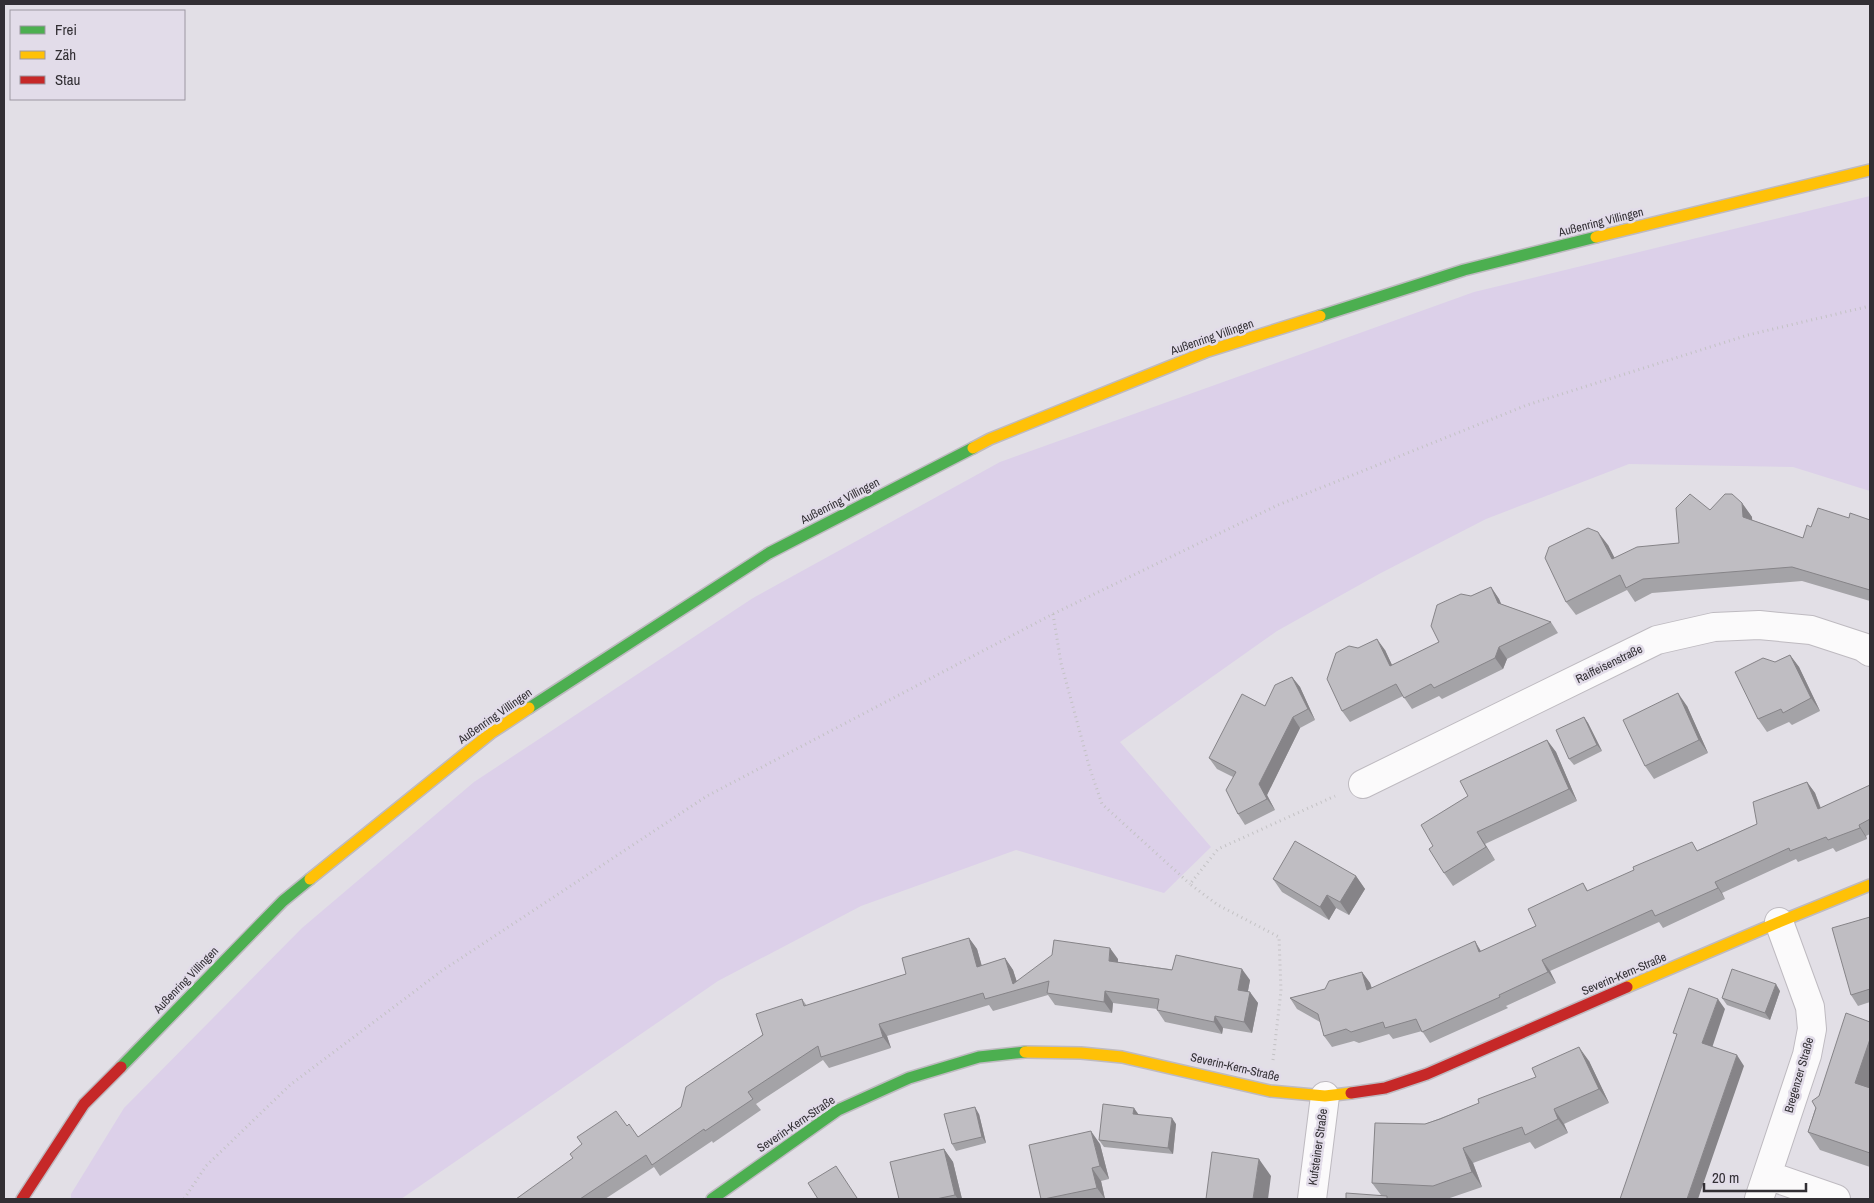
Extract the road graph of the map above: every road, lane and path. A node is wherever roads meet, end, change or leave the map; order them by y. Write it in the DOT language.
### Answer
graph roads {
  1 [pos="1870,170"];
  2 [pos="1870,306"];
  3 [pos="1053,614"];
  4 [pos="1870,652"];
  5 [pos="1363,784"];
  6 [pos="1190,884"];
  7 [pos="1870,885"];
  8 [pos="1779,922"];
  9 [pos="1273,1064"];
  10 [pos="1325,1096"];
  11 [pos="1763,1187"];
  12 [pos="22,1199"];
  13 [pos="184,1199"];
  14 [pos="712,1199"];
  15 [pos="1312,1199"];
  16 [pos="1836,1199"];
  1 -- 12 [label="street, Außenring Villingen"];
  2 -- 3 [label="path"];
  3 -- 6 [label="path"];
  3 -- 13 [label="path"];
  4 -- 5 [label="street, Raiffeisenstraße"];
  5 -- 6 [label="path"];
  6 -- 9 [label="path"];
  7 -- 8 [label="street, Severin-Kern-Straße"];
  8 -- 10 [label="street, Severin-Kern-Straße"];
  8 -- 11 [label="street, Bregenzer Straße"];
  10 -- 14 [label="street, Severin-Kern-Straße"];
  10 -- 15 [label="street, Kufsteiner Straße"];
  11 -- 16 [label="street"];
}
